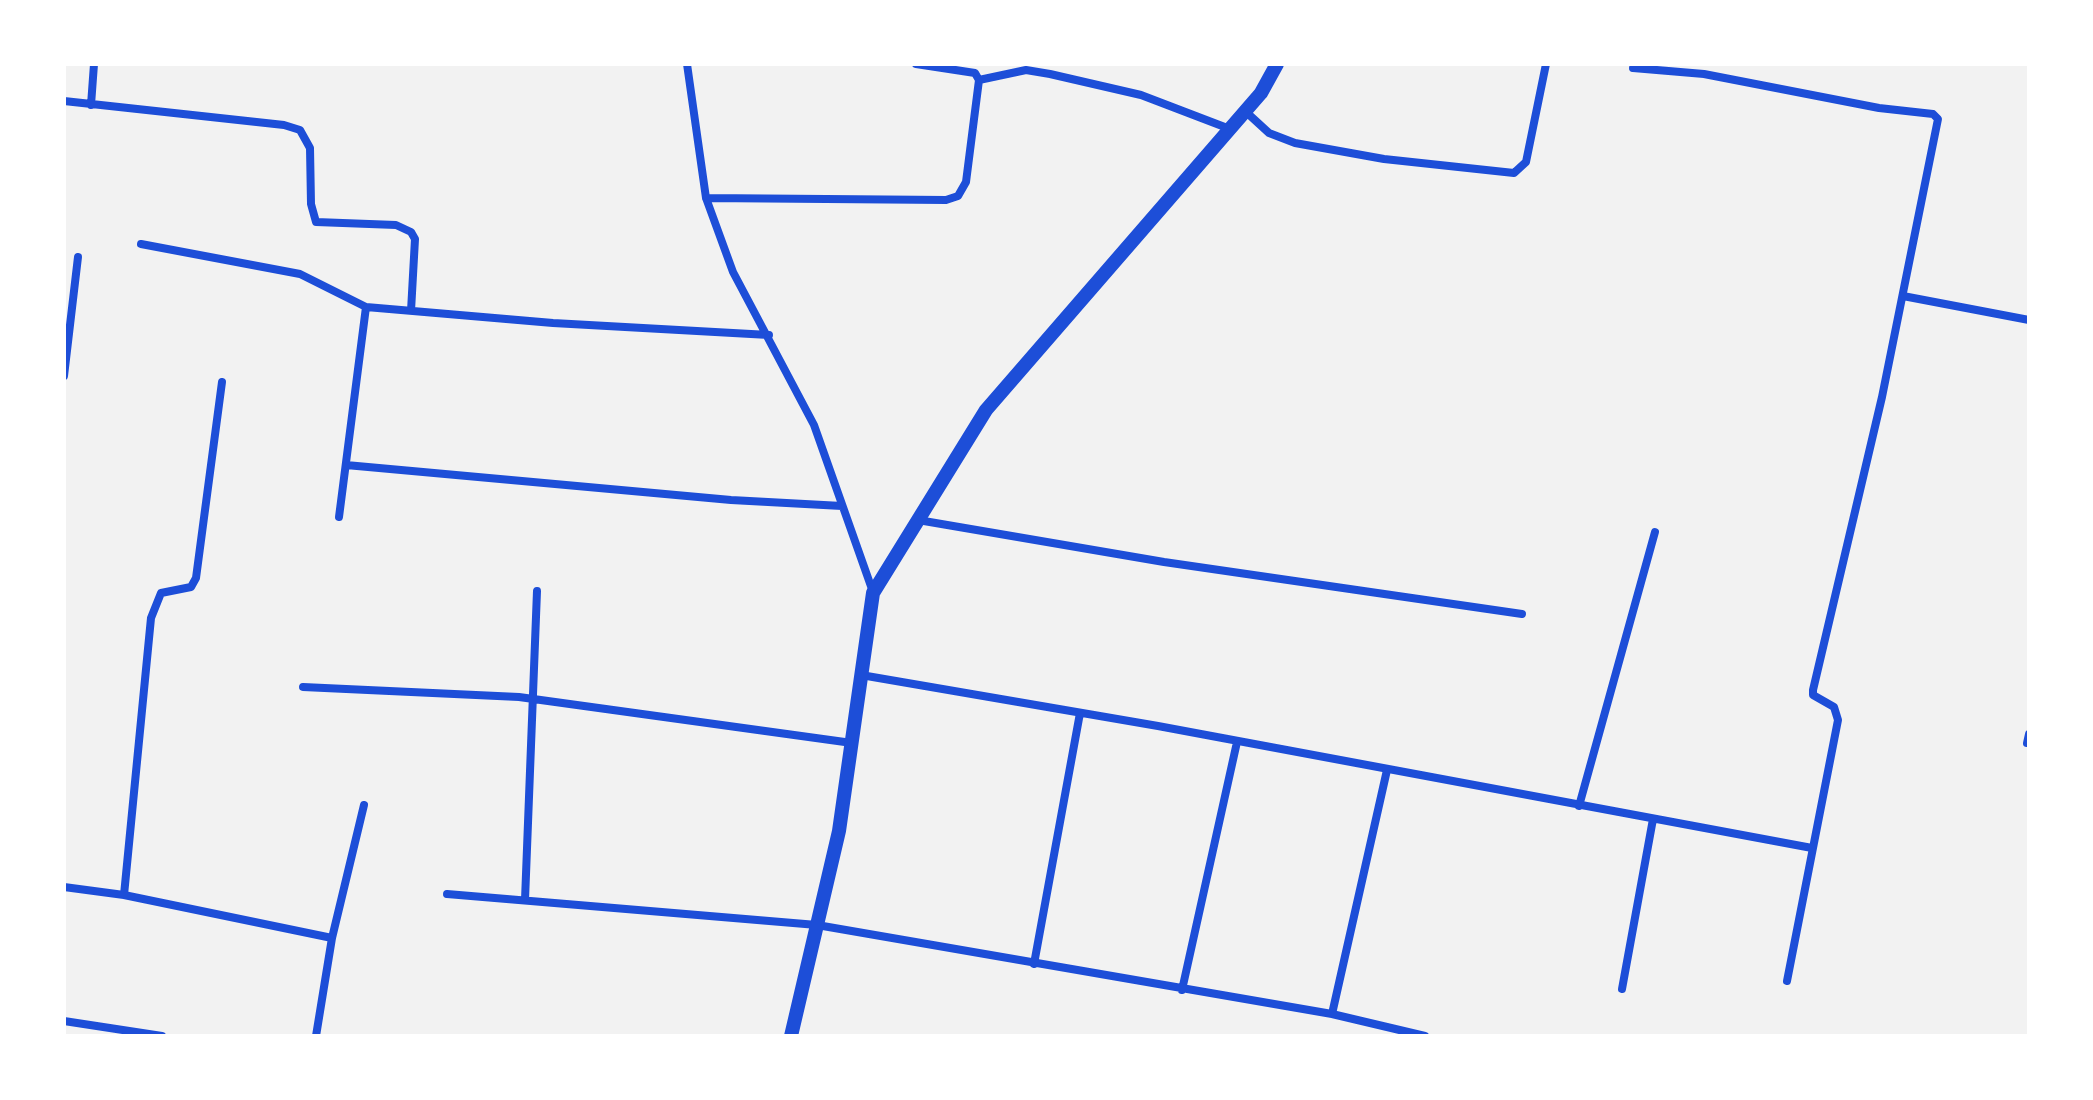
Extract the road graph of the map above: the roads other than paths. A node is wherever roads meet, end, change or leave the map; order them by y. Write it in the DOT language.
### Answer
graph roads {
  1 [pos="94,64"];
  2 [pos="687,64"];
  3 [pos="916,64"];
  4 [pos="1277,64"];
  5 [pos="1546,64"];
  6 [pos="1633,68"];
  7 [pos="979,80"];
  8 [pos="64,101"];
  9 [pos="91,105"];
  10 [pos="1245,111"];
  11 [pos="1230,129"];
  12 [pos="706,198"];
  13 [pos="141,244"];
  14 [pos="78,257"];
  15 [pos="1903,296"];
  16 [pos="366,307"];
  17 [pos="411,311"];
  18 [pos="2029,320"];
  19 [pos="769,335"];
  20 [pos="64,376"];
  21 [pos="222,382"];
  22 [pos="346,465"];
  23 [pos="842,506"];
  24 [pos="339,517"];
  25 [pos="918,520"];
  26 [pos="1655,532"];
  27 [pos="537,591"];
  28 [pos="873,593"];
  29 [pos="1522,614"];
  30 [pos="861,675"];
  31 [pos="303,687"];
  32 [pos="532,699"];
  33 [pos="1080,713"];
  34 [pos="1237,742"];
  35 [pos="852,743"];
  36 [pos="1387,770"];
  37 [pos="364,805"];
  38 [pos="1579,806"];
  39 [pos="1653,819"];
  40 [pos="1812,848"];
  41 [pos="64,887"];
  42 [pos="447,894"];
  43 [pos="124,895"];
  44 [pos="525,900"];
  45 [pos="817,925"];
  46 [pos="332,938"];
  47 [pos="1034,964"];
  48 [pos="1787,981"];
  49 [pos="1622,989"];
  50 [pos="1182,990"];
  51 [pos="1332,1014"];
  52 [pos="64,1021"];
  53 [pos="162,1036"];
  54 [pos="316,1036"];
  55 [pos="791,1036"];
  56 [pos="1425,1036"];
  1 -- 9 [label="street"];
  2 -- 12 [label="street"];
  3 -- 7 [label="street"];
  4 -- 10 [label="street"];
  5 -- 10 [label="street"];
  6 -- 15 [label="street"];
  7 -- 11 [label="street"];
  7 -- 12 [label="street"];
  8 -- 9 [label="street"];
  9 -- 17 [label="street"];
  10 -- 11 [label="street"];
  11 -- 25 [label="street"];
  12 -- 19 [label="street"];
  13 -- 16 [label="street"];
  14 -- 20 [label="street"];
  15 -- 18 [label="street"];
  15 -- 40 [label="street"];
  16 -- 17 [label="street"];
  16 -- 22 [label="street"];
  17 -- 19 [label="street"];
  19 -- 23 [label="street"];
  21 -- 43 [label="street"];
  22 -- 23 [label="street"];
  22 -- 24 [label="street"];
  23 -- 28 [label="street"];
  25 -- 28 [label="street"];
  25 -- 29 [label="street"];
  26 -- 38 [label="street"];
  27 -- 32 [label="street"];
  28 -- 30 [label="street"];
  30 -- 33 [label="street"];
  30 -- 35 [label="street"];
  31 -- 32 [label="street"];
  32 -- 35 [label="street"];
  32 -- 44 [label="street"];
  33 -- 34 [label="street"];
  33 -- 47 [label="street"];
  34 -- 36 [label="street"];
  34 -- 50 [label="street"];
  35 -- 45 [label="street"];
  36 -- 38 [label="street"];
  36 -- 51 [label="street"];
  37 -- 46 [label="street"];
  38 -- 39 [label="street"];
  39 -- 40 [label="street"];
  39 -- 49 [label="street"];
  40 -- 48 [label="street"];
  41 -- 43 [label="street"];
  42 -- 44 [label="street"];
  43 -- 46 [label="street"];
  44 -- 45 [label="street"];
  45 -- 47 [label="street"];
  45 -- 55 [label="street"];
  46 -- 54 [label="street"];
  47 -- 50 [label="street"];
  50 -- 51 [label="street"];
  51 -- 56 [label="street"];
  52 -- 53 [label="street"];
}
